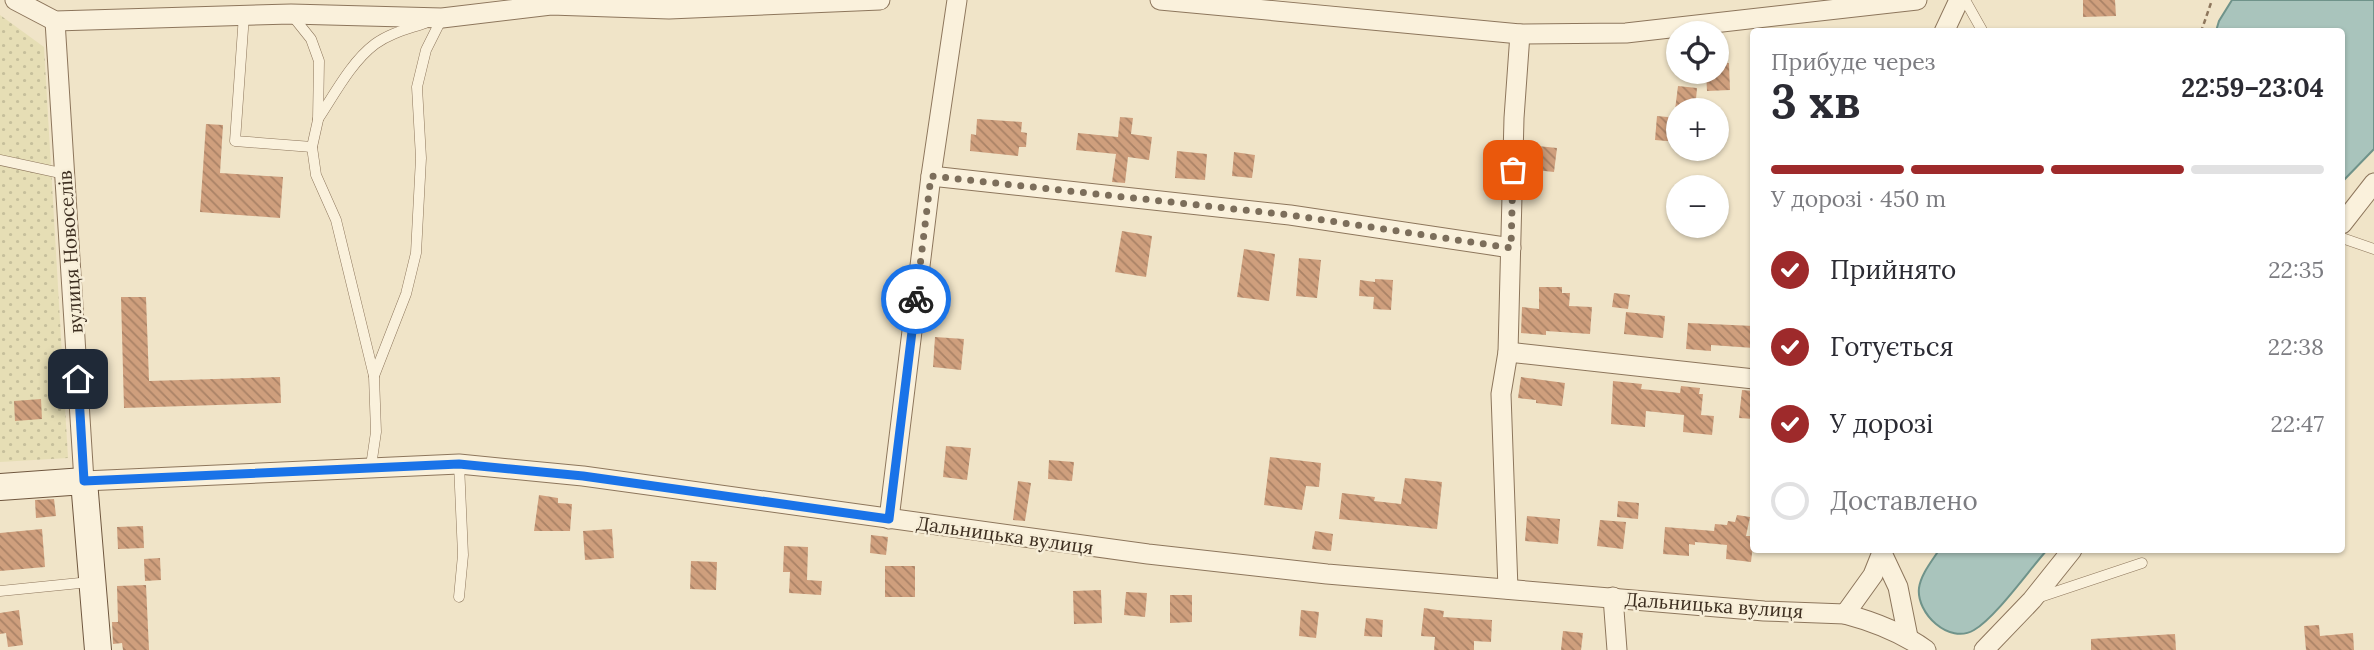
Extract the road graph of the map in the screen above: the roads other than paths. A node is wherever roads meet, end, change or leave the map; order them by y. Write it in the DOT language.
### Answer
graph roads {
  1 [pos="15,0"];
  2 [pos="880,0"];
  3 [pos="957,0"];
  4 [pos="1160,0"];
  5 [pos="1917,0"];
  6 [pos="1959,0"];
  7 [pos="1965,0"];
  8 [pos="291,14"];
  9 [pos="244,15"];
  10 [pos="442,18"];
  11 [pos="55,21"];
  12 [pos="1946,28"];
  13 [pos="1981,28"];
  14 [pos="1520,34"];
  15 [pos="318,120"];
  16 [pos="312,147"];
  17 [pos="0,160"];
  18 [pos="65,174"];
  19 [pos="931,176"];
  20 [pos="2374,183"];
  21 [pos="2345,220"];
  22 [pos="2345,239"];
  23 [pos="1511,248"];
  24 [pos="2374,248"];
  25 [pos="1508,352"];
  26 [pos="374,376"];
  27 [pos="1750,379"];
  28 [pos="459,464"];
  29 [pos="371,466"];
  30 [pos="84,481"];
  31 [pos="0,487"];
  32 [pos="889,519"];
  33 [pos="1882,553"];
  34 [pos="1884,553"];
  35 [pos="2070,553"];
  36 [pos="2142,563"];
  37 [pos="93,582"];
  38 [pos="1508,589"];
  39 [pos="0,591"];
  40 [pos="459,597"];
  41 [pos="1613,597"];
  42 [pos="2032,600"];
  43 [pos="1845,614"];
  44 [pos="1908,637"];
  45 [pos="98,650"];
  46 [pos="1617,650"];
  47 [pos="1926,650"];
  48 [pos="1984,650"];
  1 -- 11 [label="street"];
  2 -- 10 [label="street"];
  3 -- 19 [label="street"];
  4 -- 14 [label="street"];
  5 -- 14 [label="street"];
  6 -- 12 [label="street"];
  7 -- 13 [label="lane"];
  8 -- 9 [label="street"];
  8 -- 10 [label="street"];
  8 -- 15 [label="lane"];
  9 -- 11 [label="street"];
  9 -- 16 [label="lane"];
  10 -- 15 [label="lane"];
  10 -- 26 [label="lane"];
  11 -- 18 [label="street, вулиця Новоселів"];
  14 -- 23 [label="street"];
  15 -- 16 [label="lane"];
  16 -- 26 [label="lane"];
  17 -- 18 [label="lane"];
  18 -- 30 [label="street, вулиця Новоселів"];
  19 -- 23 [label="street"];
  19 -- 32 [label="street"];
  20 -- 21 [label="street"];
  22 -- 24 [label="lane"];
  23 -- 25 [label="street"];
  25 -- 27 [label="street"];
  25 -- 38 [label="street"];
  26 -- 29 [label="lane"];
  28 -- 29 [label="street, Дальницька вулиця"];
  28 -- 32 [label="street, Дальницька вулиця"];
  28 -- 40 [label="lane"];
  29 -- 30 [label="street, Дальницька вулиця"];
  30 -- 31 [label="street"];
  30 -- 37 [label="street, вулиця Новоселів"];
  32 -- 38 [label="street, Дальницька вулиця"];
  33 -- 43 [label="street"];
  34 -- 44 [label="street"];
  35 -- 42 [label="street"];
  36 -- 42 [label="lane"];
  37 -- 39 [label="lane"];
  37 -- 45 [label="street, вулиця Новоселів"];
  38 -- 41 [label="street, Дальницька вулиця"];
  41 -- 43 [label="street, Дальницька вулиця"];
  41 -- 46 [label="street"];
  42 -- 48 [label="street"];
  43 -- 44 [label="street, Дальницька вулиця"];
  44 -- 47 [label="street, Дальницька вулиця"];
}
